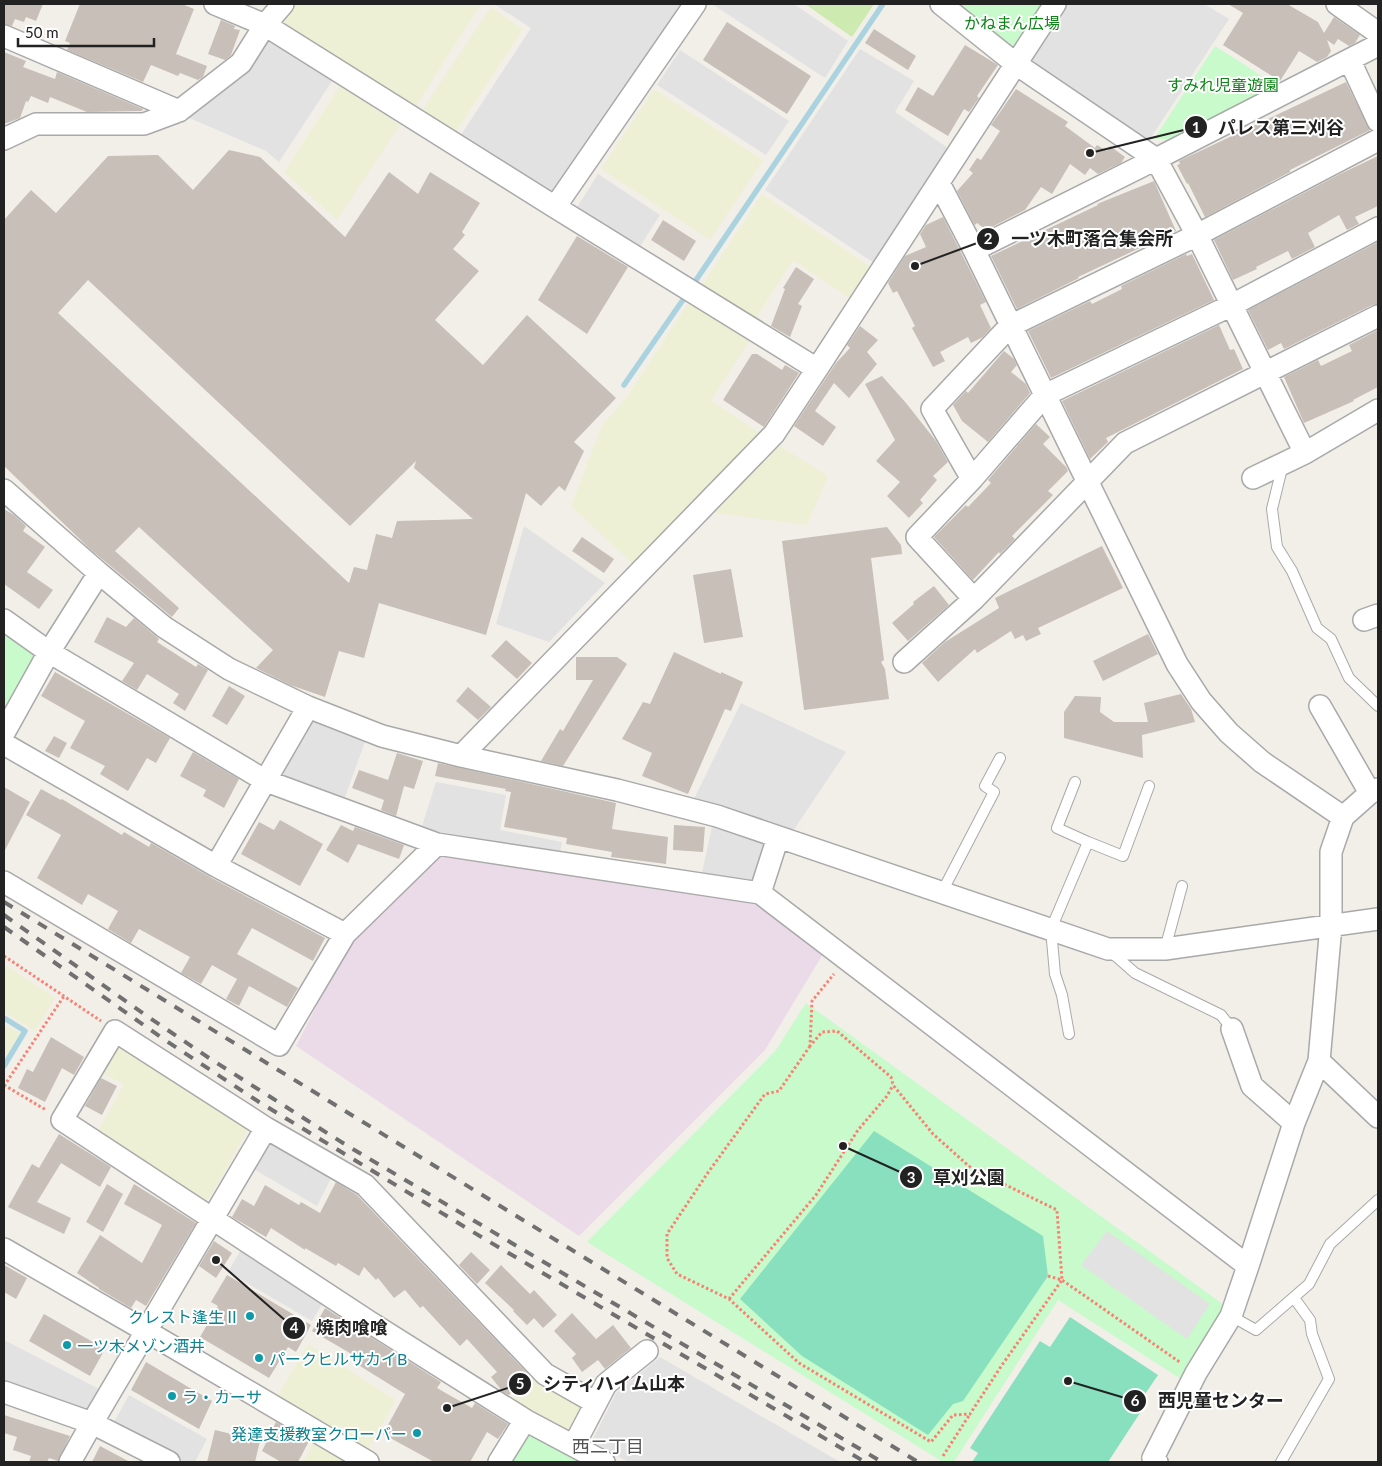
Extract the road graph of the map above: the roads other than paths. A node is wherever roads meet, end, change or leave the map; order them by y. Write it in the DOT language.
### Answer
graph roads {
  1 [pos="215,4"];
  2 [pos="282,4"];
  3 [pos="696,4"];
  4 [pos="941,4"];
  5 [pos="1055,4"];
  6 [pos="1337,4"];
  7 [pos="265,25"];
  8 [pos="1378,33"];
  9 [pos="4,36"];
  10 [pos="1378,45"];
  11 [pos="1350,61"];
  12 [pos="1016,64"];
  13 [pos="179,110"];
  14 [pos="1378,121"];
  15 [pos="4,139"];
  16 [pos="1378,140"];
  17 [pos="1156,159"];
  18 [pos="939,183"];
  19 [pos="555,207"];
  20 [pos="1378,228"];
  21 [pos="1197,235"];
  22 [pos="974,250"];
  23 [pos="1232,305"];
  24 [pos="1378,316"];
  25 [pos="1010,326"];
  26 [pos="817,369"];
  27 [pos="1264,373"];
  28 [pos="1045,395"];
  29 [pos="1378,410"];
  30 [pos="1305,453"];
  31 [pos="1283,464"];
  32 [pos="1253,478"];
  33 [pos="972,479"];
  34 [pos="1088,482"];
  35 [pos="4,490"];
  36 [pos="98,573"];
  37 [pos="974,599"];
  38 [pos="4,620"];
  39 [pos="49,652"];
  40 [pos="904,662"];
  41 [pos="1320,706"];
  42 [pos="1378,706"];
  43 [pos="308,707"];
  44 [pos="4,733"];
  45 [pos="4,744"];
  46 [pos="461,756"];
  47 [pos="1000,758"];
  48 [pos="266,781"];
  49 [pos="1075,782"];
  50 [pos="1149,786"];
  51 [pos="1374,791"];
  52 [pos="1343,817"];
  53 [pos="778,837"];
  54 [pos="1088,842"];
  55 [pos="437,844"];
  56 [pos="216,866"];
  57 [pos="4,882"];
  58 [pos="1182,886"];
  59 [pos="942,892"];
  60 [pos="760,893"];
  61 [pos="1378,919"];
  62 [pos="1331,925"];
  63 [pos="1051,929"];
  64 [pos="345,934"];
  65 [pos="1108,949"];
  66 [pos="1165,949"];
  67 [pos="1232,1029"];
  68 [pos="1069,1034"];
  69 [pos="1319,1061"];
  70 [pos="1378,1117"];
  71 [pos="1294,1123"];
  72 [pos="266,1128"];
  73 [pos="1378,1200"];
  74 [pos="213,1218"];
  75 [pos="4,1249"];
  76 [pos="1248,1266"];
  77 [pos="1294,1298"];
  78 [pos="1231,1316"];
  79 [pos="146,1331"];
  80 [pos="646,1351"];
  81 [pos="4,1392"];
  82 [pos="596,1403"];
  83 [pos="525,1420"];
  84 [pos="92,1423"];
  85 [pos="574,1445"];
  86 [pos="1153,1461"];
  87 [pos="70,1462"];
  88 [pos="169,1462"];
  89 [pos="368,1462"];
  90 [pos="499,1462"];
  91 [pos="604,1462"];
  92 [pos="1281,1462"];
  1 -- 7 [label="street"];
  2 -- 7 [label="street"];
  3 -- 19 [label="street"];
  4 -- 12 [label="street"];
  5 -- 12 [label="street"];
  6 -- 8 [label="street"];
  7 -- 13 [label="street"];
  7 -- 19 [label="street"];
  9 -- 13 [label="street"];
  10 -- 11 [label="street"];
  11 -- 14 [label="street"];
  11 -- 17 [label="street"];
  12 -- 17 [label="street"];
  12 -- 18 [label="street"];
  13 -- 15 [label="street"];
  16 -- 21 [label="street"];
  17 -- 21 [label="street"];
  17 -- 22 [label="street"];
  18 -- 22 [label="street"];
  18 -- 26 [label="street"];
  19 -- 26 [label="street"];
  20 -- 23 [label="street"];
  21 -- 23 [label="street"];
  21 -- 25 [label="street"];
  22 -- 25 [label="street"];
  23 -- 27 [label="street"];
  23 -- 28 [label="street"];
  24 -- 27 [label="street"];
  25 -- 28 [label="street"];
  25 -- 33 [label="street"];
  26 -- 46 [label="street"];
  27 -- 30 [label="street"];
  27 -- 34 [label="street"];
  28 -- 33 [label="street"];
  28 -- 34 [label="street"];
  29 -- 30 [label="street"];
  30 -- 31 [label="street"];
  31 -- 32 [label="street"];
  31 -- 42 [label="lane"];
  33 -- 37 [label="street"];
  34 -- 37 [label="street"];
  34 -- 52 [label="street"];
  35 -- 36 [label="street"];
  36 -- 39 [label="street"];
  36 -- 43 [label="street"];
  37 -- 40 [label="street"];
  38 -- 39 [label="street"];
  39 -- 44 [label="street"];
  39 -- 48 [label="street"];
  41 -- 51 [label="street"];
  43 -- 46 [label="street"];
  43 -- 48 [label="street"];
  45 -- 56 [label="street"];
  46 -- 53 [label="street"];
  47 -- 59 [label="lane"];
  48 -- 55 [label="street"];
  48 -- 56 [label="street"];
  49 -- 54 [label="lane"];
  50 -- 54 [label="lane"];
  51 -- 52 [label="street"];
  52 -- 62 [label="street"];
  53 -- 59 [label="street"];
  53 -- 60 [label="street"];
  54 -- 63 [label="lane"];
  55 -- 60 [label="street"];
  55 -- 64 [label="street"];
  56 -- 64 [label="street"];
  57 -- 64 [label="street"];
  58 -- 66 [label="lane"];
  59 -- 63 [label="street"];
  60 -- 76 [label="street"];
  61 -- 62 [label="street"];
  62 -- 66 [label="street"];
  62 -- 69 [label="street"];
  63 -- 65 [label="street"];
  63 -- 68 [label="lane"];
  65 -- 66 [label="street"];
  65 -- 67 [label="lane"];
  67 -- 71 [label="street"];
  69 -- 70 [label="street"];
  69 -- 71 [label="street"];
  71 -- 76 [label="street"];
  72 -- 74 [label="street"];
  72 -- 74 [label="street"];
  72 -- 82 [label="street"];
  73 -- 77 [label="lane"];
  74 -- 79 [label="street"];
  74 -- 83 [label="street"];
  75 -- 79 [label="street"];
  76 -- 78 [label="street"];
  77 -- 78 [label="lane"];
  77 -- 92 [label="lane"];
  78 -- 86 [label="street"];
  79 -- 84 [label="street"];
  79 -- 89 [label="street"];
  80 -- 82 [label="street"];
  81 -- 84 [label="street"];
  82 -- 85 [label="street"];
  83 -- 85 [label="street"];
  83 -- 90 [label="street"];
  84 -- 87 [label="street"];
  84 -- 88 [label="street"];
  85 -- 91 [label="street"];
}
